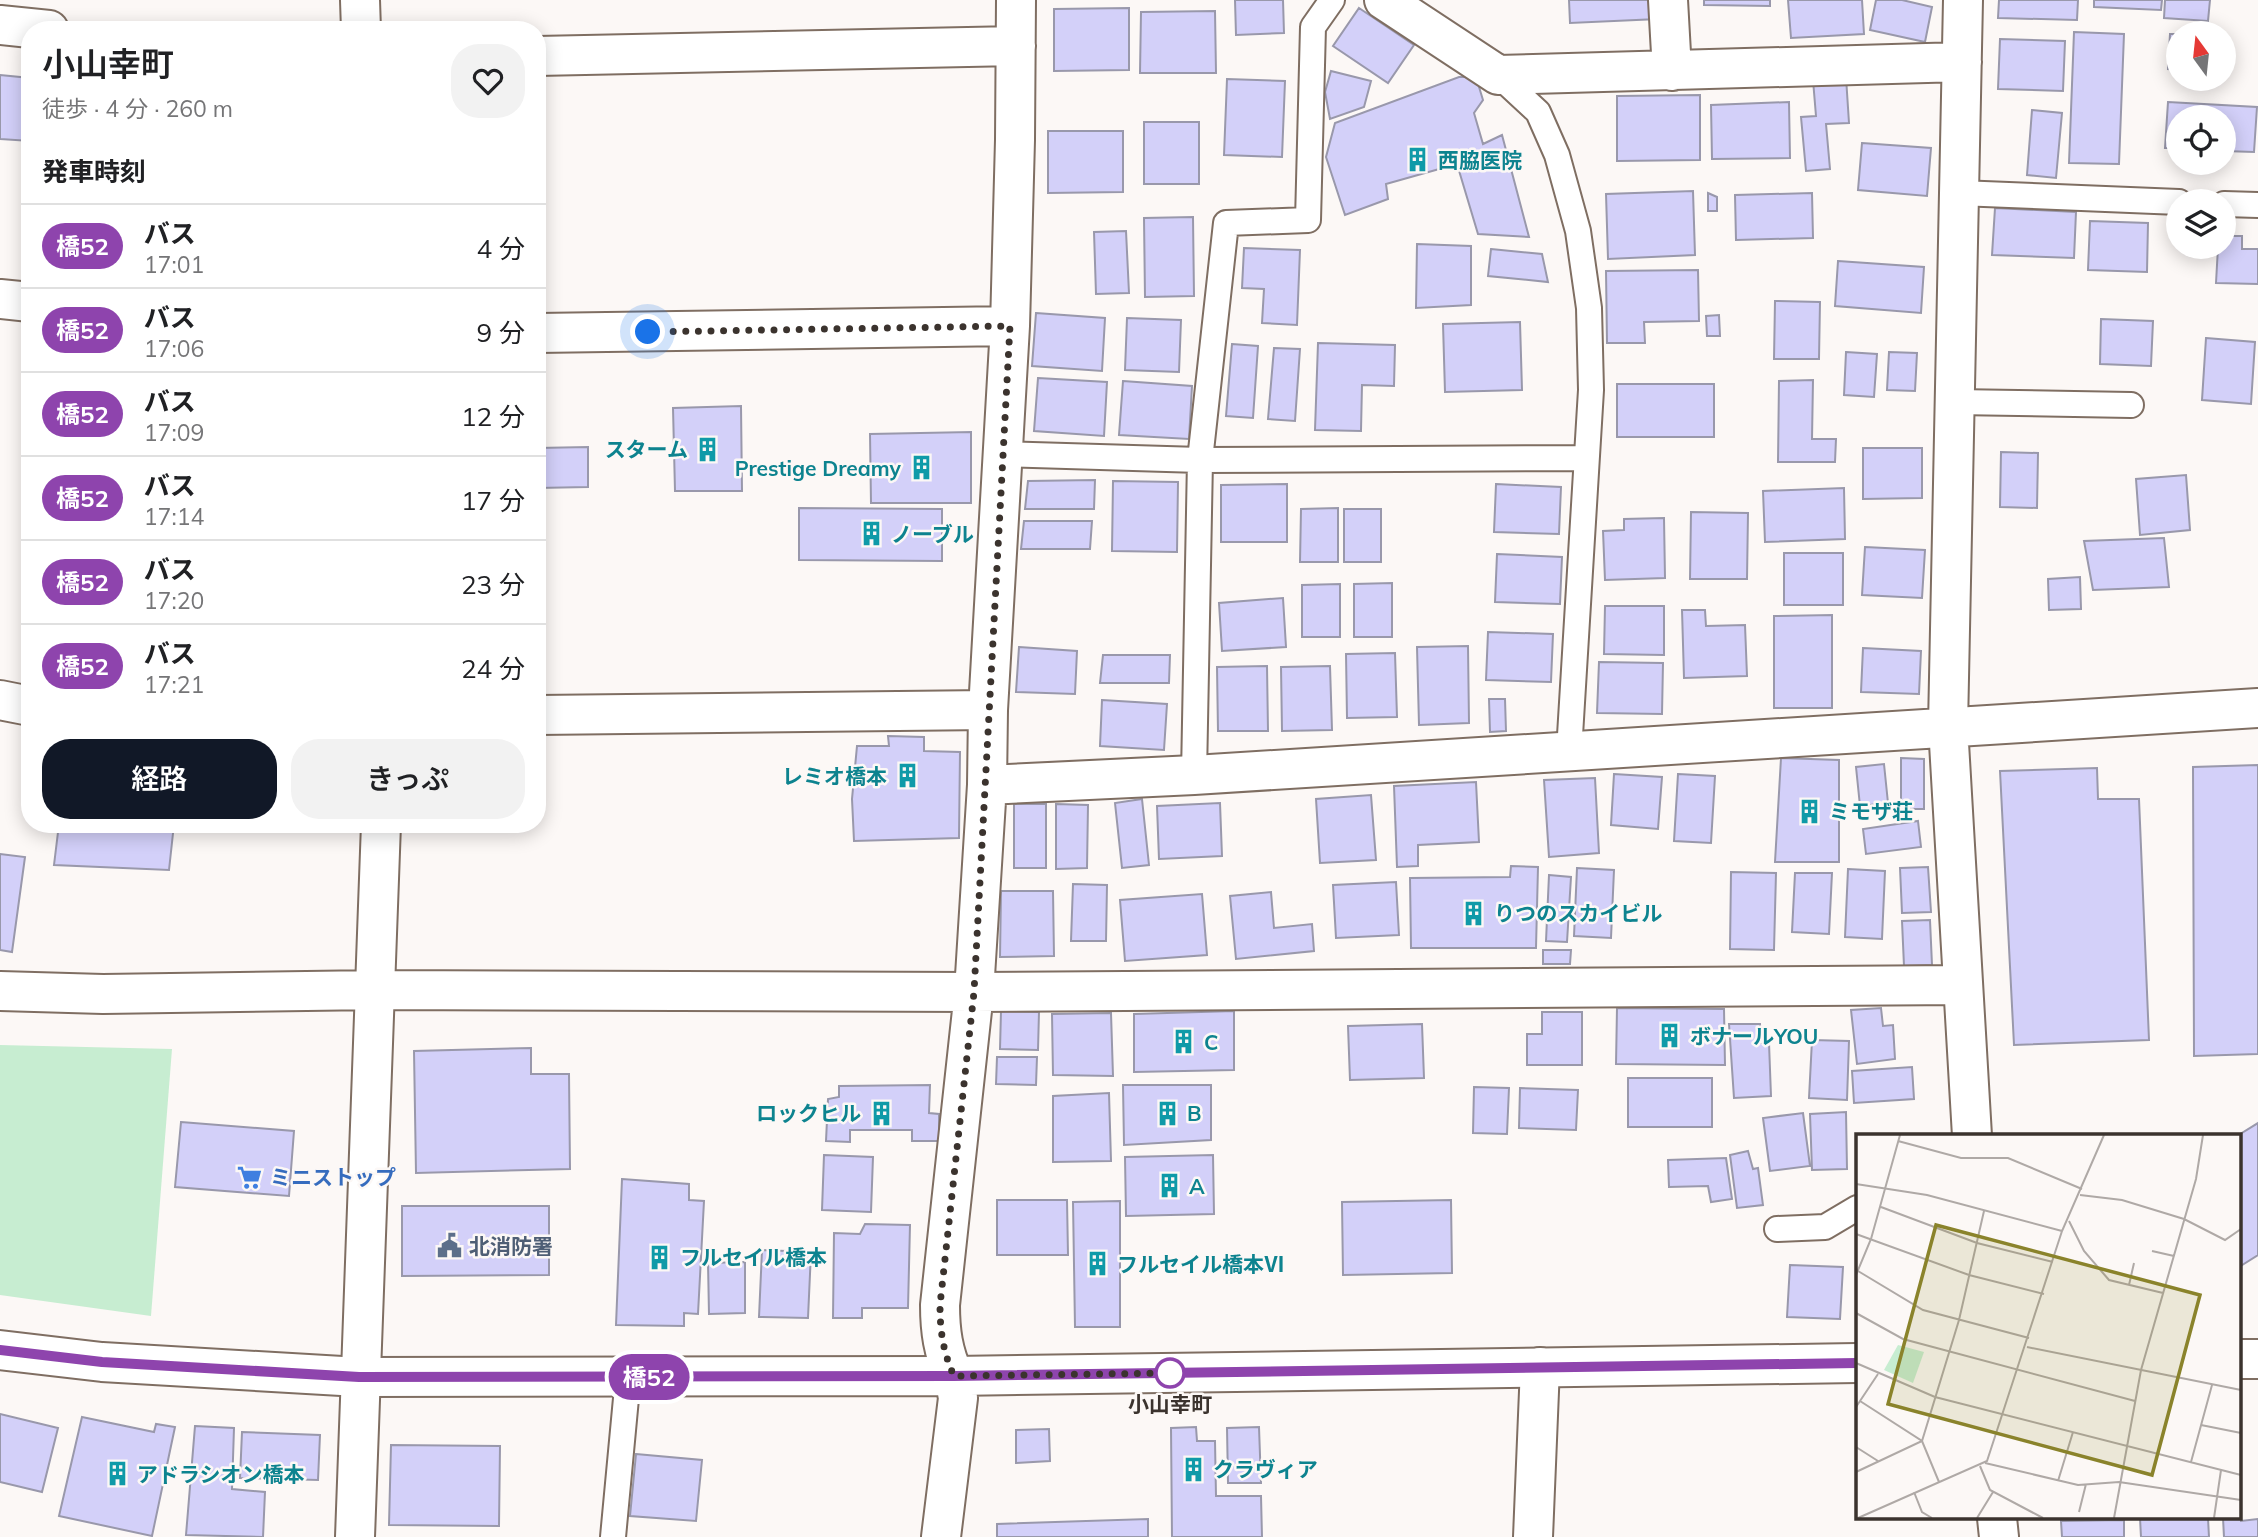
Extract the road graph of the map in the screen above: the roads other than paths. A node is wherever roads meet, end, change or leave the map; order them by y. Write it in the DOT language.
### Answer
graph roads {
  1 [pos="360,0"];
  2 [pos="1016,0"];
  3 [pos="1332,0"];
  4 [pos="1668,0"];
  5 [pos="1963,0"];
  6 [pos="1399,5"];
  7 [pos="361,21"];
  8 [pos="0,25"];
  9 [pos="21,27"];
  10 [pos="1016,46"];
  11 [pos="546,56"];
  12 [pos="1962,62"];
  13 [pos="1672,71"];
  14 [pos="1497,75"];
  15 [pos="1959,193"];
  16 [pos="2166,201"];
  17 [pos="2236,204"];
  18 [pos="2258,205"];
  19 [pos="0,299"];
  20 [pos="21,301"];
  21 [pos="1010,326"];
  22 [pos="546,333"];
  23 [pos="1955,402"];
  24 [pos="2130,405"];
  25 [pos="1002,454"];
  26 [pos="1585,458"];
  27 [pos="1200,460"];
  28 [pos="0,700"];
  29 [pos="21,704"];
  30 [pos="2258,708"];
  31 [pos="988,710"];
  32 [pos="546,715"];
  33 [pos="1948,726"];
  34 [pos="1569,752"];
  35 [pos="1194,775"];
  36 [pos="987,785"];
  37 [pos="381,833"];
  38 [pos="1963,985"];
  39 [pos="376,990"];
  40 [pos="0,991"];
  41 [pos="974,992"];
  42 [pos="1972,1134"];
  43 [pos="1856,1209"];
  44 [pos="1777,1229"];
  45 [pos="0,1350"];
  46 [pos="2240,1359"];
  47 [pos="2258,1359"];
  48 [pos="1856,1363"];
  49 [pos="1539,1367"];
  50 [pos="954,1376"];
  51 [pos="359,1377"];
  52 [pos="628,1377"];
  53 [pos="355,1537"];
  54 [pos="613,1537"];
  55 [pos="941,1537"];
  56 [pos="1533,1537"];
  1 -- 7 [label="street"];
  2 -- 10 [label="street"];
  3 -- 27 [label="lane"];
  4 -- 13 [label="street"];
  5 -- 12 [label="street"];
  6 -- 14 [label="street"];
  8 -- 9 [label="street"];
  10 -- 11 [label="street"];
  10 -- 21 [label="street"];
  12 -- 13 [label="street"];
  12 -- 15 [label="street"];
  13 -- 14 [label="street"];
  14 -- 26 [label="lane"];
  15 -- 16 [label="lane"];
  15 -- 23 [label="street"];
  17 -- 18 [label="lane"];
  19 -- 20 [label="street"];
  21 -- 22 [label="street"];
  21 -- 25 [label="street"];
  23 -- 24 [label="lane"];
  23 -- 33 [label="street"];
  25 -- 27 [label="lane"];
  25 -- 31 [label="street"];
  26 -- 27 [label="lane"];
  26 -- 34 [label="lane"];
  27 -- 35 [label="lane"];
  28 -- 29 [label="street"];
  30 -- 33 [label="street"];
  31 -- 32 [label="street"];
  31 -- 36 [label="street"];
  33 -- 34 [label="street"];
  33 -- 38 [label="street"];
  34 -- 35 [label="street"];
  35 -- 36 [label="street"];
  36 -- 41 [label="street"];
  37 -- 39 [label="street"];
  38 -- 41 [label="street"];
  38 -- 42 [label="street"];
  39 -- 40 [label="street"];
  39 -- 41 [label="street"];
  39 -- 51 [label="street"];
  41 -- 50 [label="street"];
  43 -- 44 [label="lane"];
  45 -- 51 [label="street"];
  46 -- 47 [label="street"];
  48 -- 49 [label="street"];
  49 -- 50 [label="street"];
  49 -- 56 [label="street"];
  50 -- 52 [label="street"];
  50 -- 55 [label="street"];
  51 -- 52 [label="street"];
  51 -- 53 [label="street"];
  52 -- 54 [label="lane"];
}
